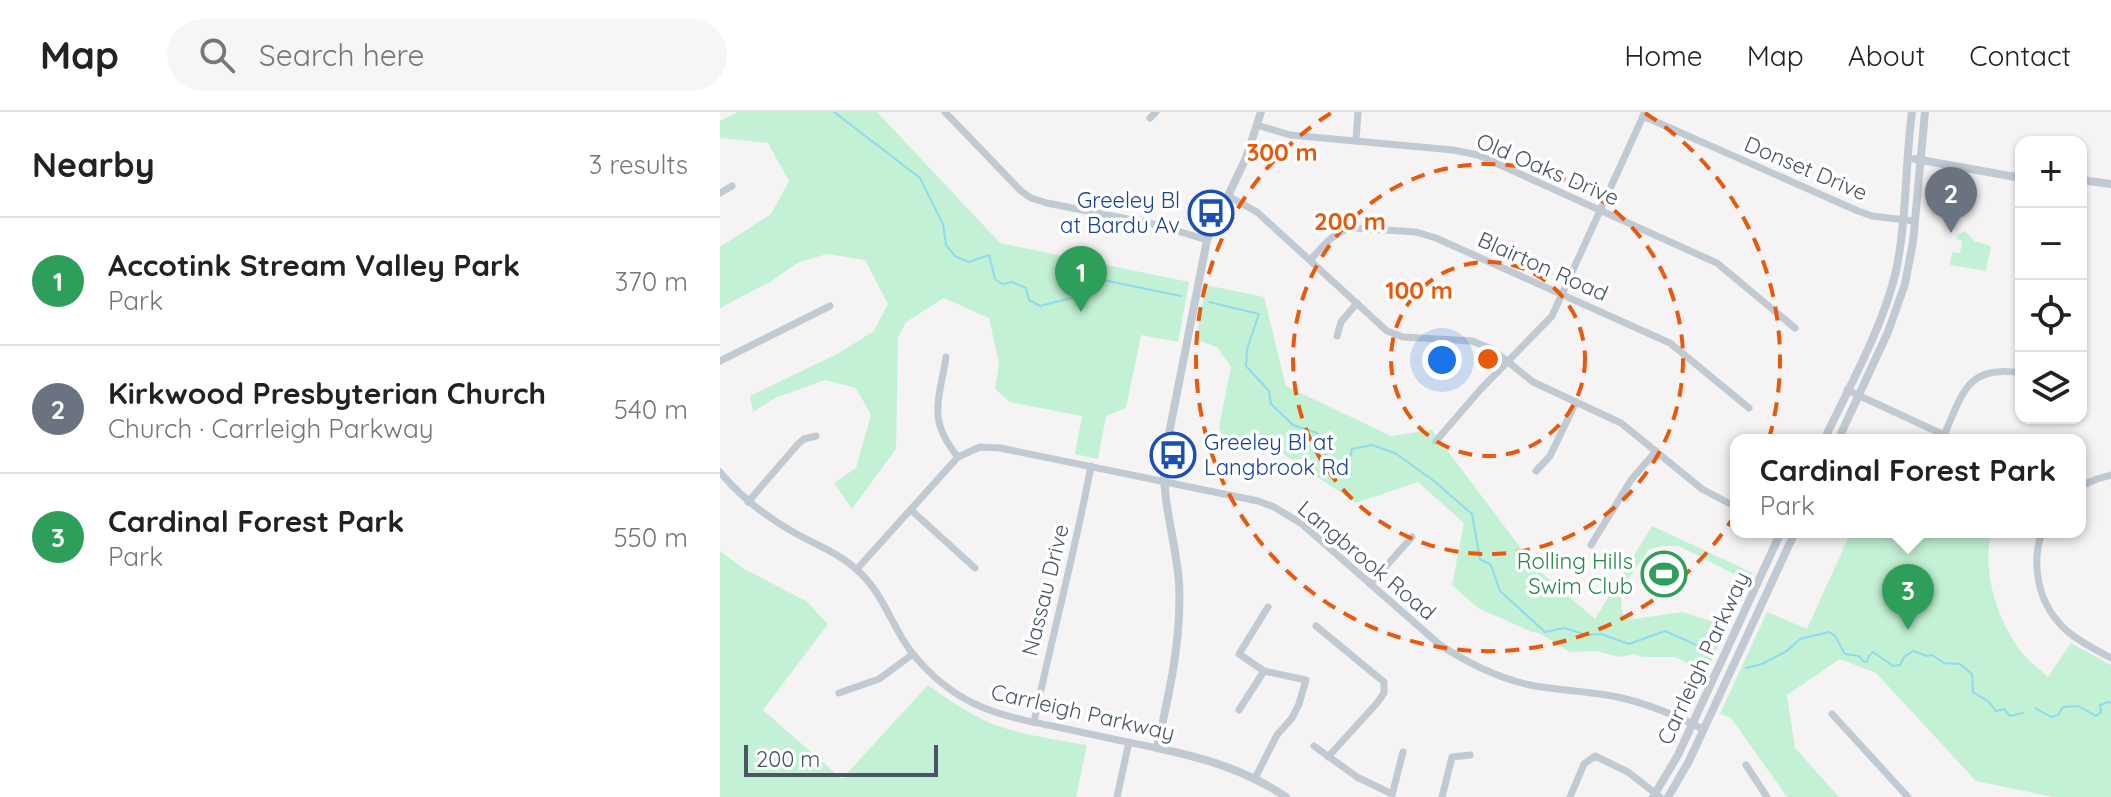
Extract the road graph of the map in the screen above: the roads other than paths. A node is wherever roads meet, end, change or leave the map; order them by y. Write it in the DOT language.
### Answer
graph roads {
  1 [pos="945,112"];
  2 [pos="1261,112"];
  3 [pos="1358,112"];
  4 [pos="1912,112"];
  5 [pos="1925,112"];
  6 [pos="1644,114"];
  7 [pos="1257,125"];
  8 [pos="1356,141"];
  9 [pos="1907,158"];
  10 [pos="1919,160"];
  11 [pos="2015,177"];
  12 [pos="2087,181"];
  13 [pos="2111,184"];
  14 [pos="732,186"];
  15 [pos="720,193"];
  16 [pos="1228,196"];
  17 [pos="1601,211"];
  18 [pos="1902,219"];
  19 [pos="1914,221"];
  20 [pos="1207,240"];
  21 [pos="1310,260"];
  22 [pos="1563,295"];
  23 [pos="1357,303"];
  24 [pos="830,306"];
  25 [pos="1795,328"];
  26 [pos="1337,336"];
  27 [pos="946,357"];
  28 [pos="720,361"];
  29 [pos="1508,361"];
  30 [pos="2015,372"];
  31 [pos="1847,390"];
  32 [pos="1859,395"];
  33 [pos="1576,402"];
  34 [pos="1749,408"];
  35 [pos="1827,434"];
  36 [pos="1841,434"];
  37 [pos="1942,434"];
  38 [pos="1944,434"];
  39 [pos="816,436"];
  40 [pos="1436,441"];
  41 [pos="1656,451"];
  42 [pos="958,457"];
  43 [pos="1091,466"];
  44 [pos="1536,471"];
  45 [pos="720,472"];
  46 [pos="2111,475"];
  47 [pos="1163,480"];
  48 [pos="2086,484"];
  49 [pos="748,502"];
  50 [pos="1730,504"];
  51 [pos="911,510"];
  52 [pos="1412,537"];
  53 [pos="1778,538"];
  54 [pos="1790,538"];
  55 [pos="2040,538"];
  56 [pos="1591,545"];
  57 [pos="975,568"];
  58 [pos="857,569"];
  59 [pos="1370,584"];
  60 [pos="1268,607"];
  61 [pos="1316,626"];
  62 [pos="913,654"];
  63 [pos="2111,658"];
  64 [pos="1264,671"];
  65 [pos="839,693"];
  66 [pos="1239,710"];
  67 [pos="1832,714"];
  68 [pos="1034,722"];
  69 [pos="1692,724"];
  70 [pos="1703,729"];
  71 [pos="1129,742"];
  72 [pos="1314,746"];
  73 [pos="1157,748"];
  74 [pos="1403,752"];
  75 [pos="1470,755"];
  76 [pos="1328,757"];
  77 [pos="1746,765"];
  78 [pos="1255,778"];
  79 [pos="1392,795"];
  80 [pos="1282,796"];
  81 [pos="1656,796"];
  82 [pos="1120,797"];
  83 [pos="1442,797"];
  84 [pos="1570,797"];
  85 [pos="1668,797"];
  86 [pos="1767,797"];
  87 [pos="1908,797"];
  1 -- 20 [label="street"];
  2 -- 7 [label="street"];
  3 -- 8 [label="street"];
  4 -- 9 [label="street"];
  5 -- 10 [label="street"];
  6 -- 17 [label="street"];
  6 -- 18 [label="street, Donset Drive"];
  7 -- 8 [label="street, Old Oaks Drive"];
  7 -- 16 [label="street"];
  8 -- 17 [label="street, Old Oaks Drive"];
  9 -- 10 [label="street"];
  9 -- 18 [label="street"];
  10 -- 11 [label="street"];
  10 -- 19 [label="street"];
  12 -- 13 [label="street"];
  14 -- 15 [label="street"];
  16 -- 20 [label="street"];
  16 -- 21 [label="street"];
  17 -- 22 [label="street"];
  17 -- 25 [label="street, Old Oaks Drive"];
  18 -- 19 [label="street, Donset Drive"];
  18 -- 31 [label="street"];
  19 -- 32 [label="street"];
  20 -- 47 [label="street"];
  21 -- 22 [label="street, Blairton Road"];
  21 -- 23 [label="street"];
  22 -- 29 [label="street"];
  22 -- 34 [label="street, Blairton Road"];
  23 -- 26 [label="street"];
  23 -- 29 [label="street"];
  24 -- 28 [label="street"];
  27 -- 42 [label="street"];
  29 -- 33 [label="street"];
  29 -- 40 [label="street"];
  30 -- 38 [label="street"];
  31 -- 32 [label="street"];
  31 -- 35 [label="street"];
  32 -- 36 [label="street"];
  32 -- 37 [label="street"];
  33 -- 41 [label="street"];
  33 -- 44 [label="street"];
  39 -- 49 [label="street"];
  41 -- 50 [label="street"];
  41 -- 56 [label="street"];
  42 -- 43 [label="street, Langbrook Road"];
  42 -- 51 [label="street"];
  43 -- 47 [label="street, Langbrook Road"];
  43 -- 68 [label="street, Nassau Drive"];
  45 -- 49 [label="street, Carrleigh Parkway"];
  46 -- 48 [label="street"];
  47 -- 59 [label="street, Langbrook Road"];
  47 -- 73 [label="street"];
  49 -- 58 [label="street, Carrleigh Parkway"];
  51 -- 57 [label="street"];
  51 -- 58 [label="street"];
  52 -- 59 [label="street"];
  53 -- 69 [label="street, Carrleigh Parkway"];
  54 -- 70 [label="street, Carrleigh Parkway"];
  55 -- 63 [label="street"];
  58 -- 62 [label="street, Carrleigh Parkway"];
  59 -- 69 [label="street, Langbrook Road"];
  60 -- 64 [label="street"];
  61 -- 76 [label="street"];
  62 -- 65 [label="street"];
  62 -- 68 [label="street, Carrleigh Parkway"];
  64 -- 66 [label="street"];
  64 -- 78 [label="street"];
  67 -- 87 [label="street"];
  68 -- 71 [label="street, Carrleigh Parkway"];
  69 -- 70 [label="street, Langbrook Road"];
  69 -- 81 [label="street, Carrleigh Parkway"];
  70 -- 85 [label="street, Carrleigh Parkway"];
  71 -- 73 [label="street, Carrleigh Parkway"];
  71 -- 82 [label="street"];
  72 -- 76 [label="street"];
  73 -- 78 [label="street, Carrleigh Parkway"];
  74 -- 79 [label="street"];
  75 -- 83 [label="street"];
  76 -- 79 [label="street"];
  77 -- 86 [label="street"];
  78 -- 80 [label="street, Carrleigh Parkway"];
  81 -- 84 [label="street"];
}
